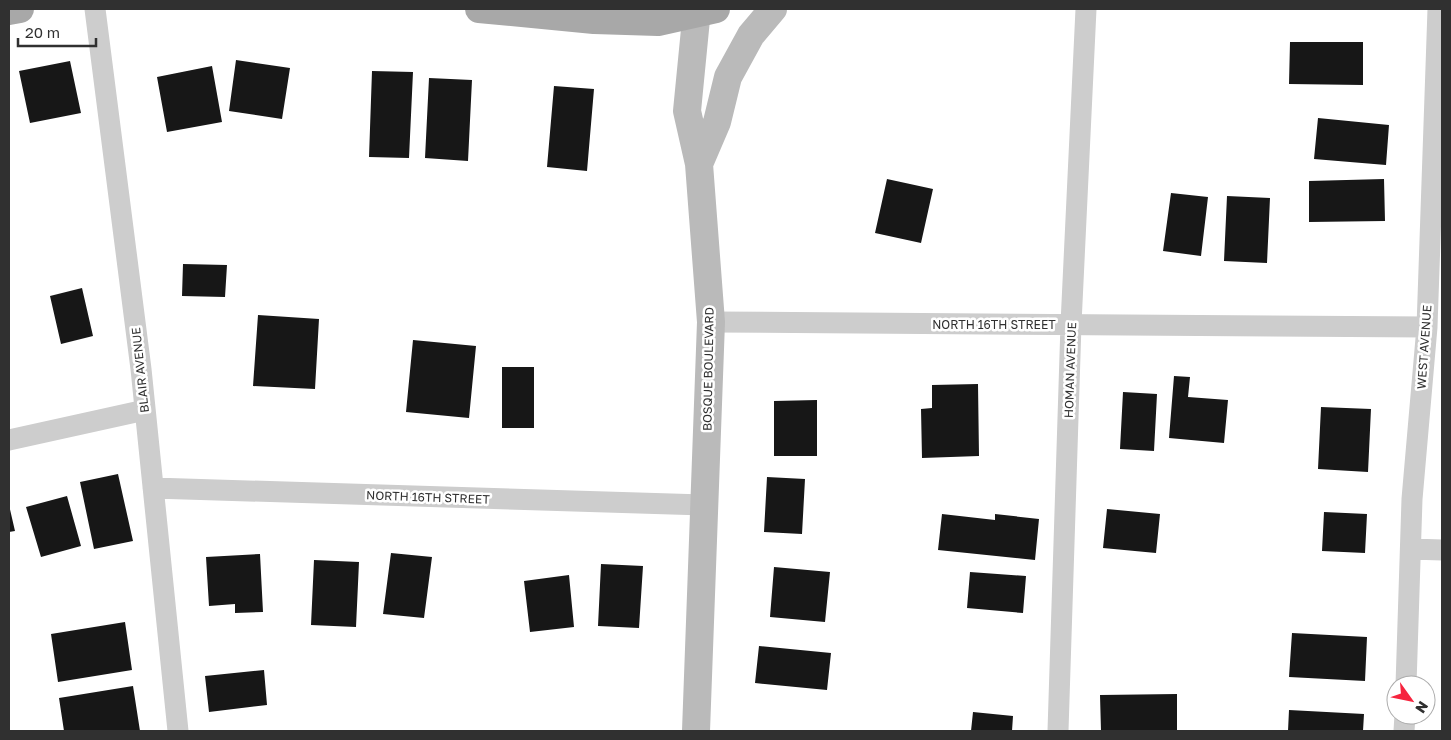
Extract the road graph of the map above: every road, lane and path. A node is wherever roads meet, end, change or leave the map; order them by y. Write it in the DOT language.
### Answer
graph roads {
  1 [pos="20,9"];
  2 [pos="95,9"];
  3 [pos="479,9"];
  4 [pos="773,9"];
  5 [pos="1086,9"];
  6 [pos="1438,9"];
  7 [pos="9,11"];
  8 [pos="703,11"];
  9 [pos="699,164"];
  10 [pos="711,322"];
  11 [pos="1071,324"];
  12 [pos="1427,327"];
  13 [pos="145,410"];
  14 [pos="9,440"];
  15 [pos="153,488"];
  16 [pos="704,505"];
  17 [pos="1411,549"];
  18 [pos="1442,550"];
  19 [pos="1406,675"];
  20 [pos="178,731"];
  21 [pos="696,731"];
  22 [pos="1058,731"];
  1 -- 7 [label="main road"];
  2 -- 13 [label="street, BLAIR AVENUE"];
  3 -- 8 [label="main road"];
  4 -- 9 [label="main road"];
  5 -- 11 [label="street, HOMAN AVENUE"];
  6 -- 12 [label="street, WEST AVENUE"];
  8 -- 9 [label="main road, BOSQUE BOULEVARD"];
  9 -- 10 [label="main road, BOSQUE BOULEVARD"];
  10 -- 11 [label="street, NORTH 16TH STREET"];
  10 -- 16 [label="main road, BOSQUE BOULEVARD"];
  11 -- 12 [label="street, NORTH 16TH STREET"];
  11 -- 22 [label="street, HOMAN AVENUE"];
  12 -- 17 [label="street, WEST AVENUE"];
  13 -- 14 [label="street"];
  13 -- 15 [label="street, BLAIR AVENUE"];
  15 -- 16 [label="street, NORTH 16TH STREET"];
  15 -- 20 [label="street, BLAIR AVENUE"];
  16 -- 21 [label="main road, BOSQUE BOULEVARD"];
  17 -- 18 [label="street"];
  17 -- 19 [label="street, WEST AVENUE"];
}
